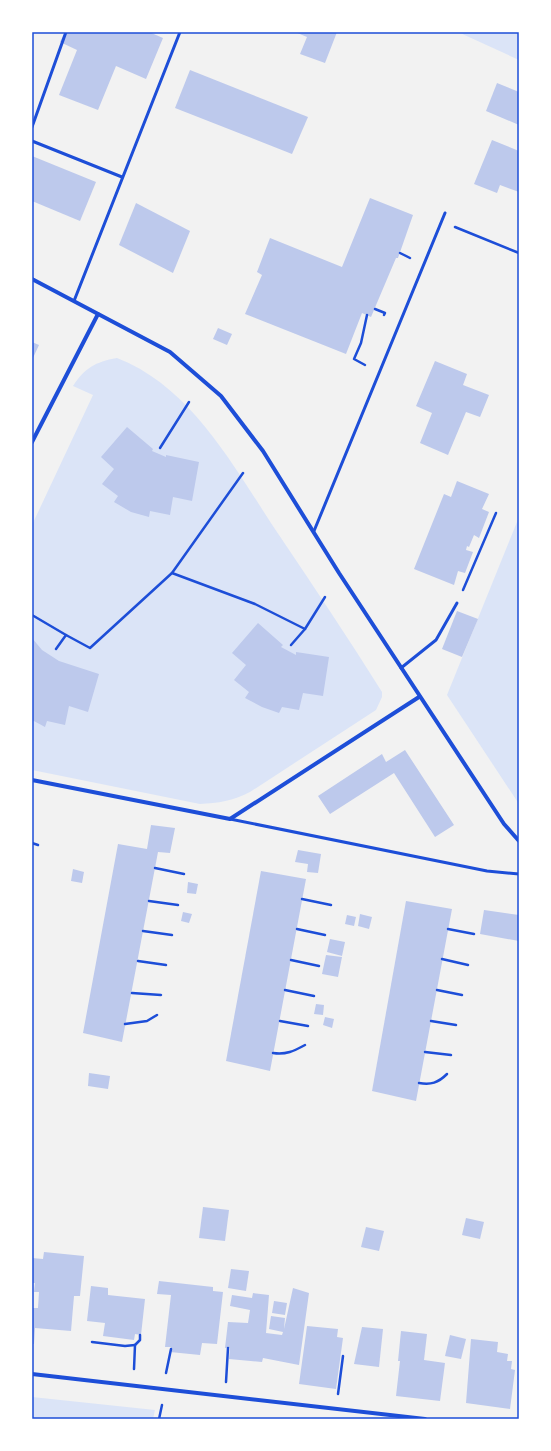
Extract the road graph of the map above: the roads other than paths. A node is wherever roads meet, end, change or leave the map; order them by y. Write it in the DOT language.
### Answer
graph roads {
  1 [pos="66,32"];
  2 [pos="180,32"];
  3 [pos="32,127"];
  4 [pos="32,141"];
  5 [pos="122,177"];
  6 [pos="445,213"];
  7 [pos="32,279"];
  8 [pos="74,301"];
  9 [pos="98,314"];
  10 [pos="32,442"];
  11 [pos="314,531"];
  12 [pos="457,603"];
  13 [pos="401,668"];
  14 [pos="420,697"];
  15 [pos="32,780"];
  16 [pos="230,820"];
  17 [pos="519,841"];
  18 [pos="519,874"];
  19 [pos="32,1374"];
  20 [pos="425,1419"];
  1 -- 3 [label="lane"];
  2 -- 5 [label="lane"];
  4 -- 5 [label="lane"];
  5 -- 8 [label="lane"];
  6 -- 11 [label="lane"];
  7 -- 8 [label="street"];
  8 -- 9 [label="street"];
  9 -- 10 [label="street"];
  9 -- 11 [label="street"];
  11 -- 13 [label="street"];
  12 -- 13 [label="lane"];
  13 -- 14 [label="street"];
  14 -- 16 [label="street"];
  14 -- 17 [label="street"];
  15 -- 16 [label="street"];
  16 -- 18 [label="lane"];
  19 -- 20 [label="street"];
}
